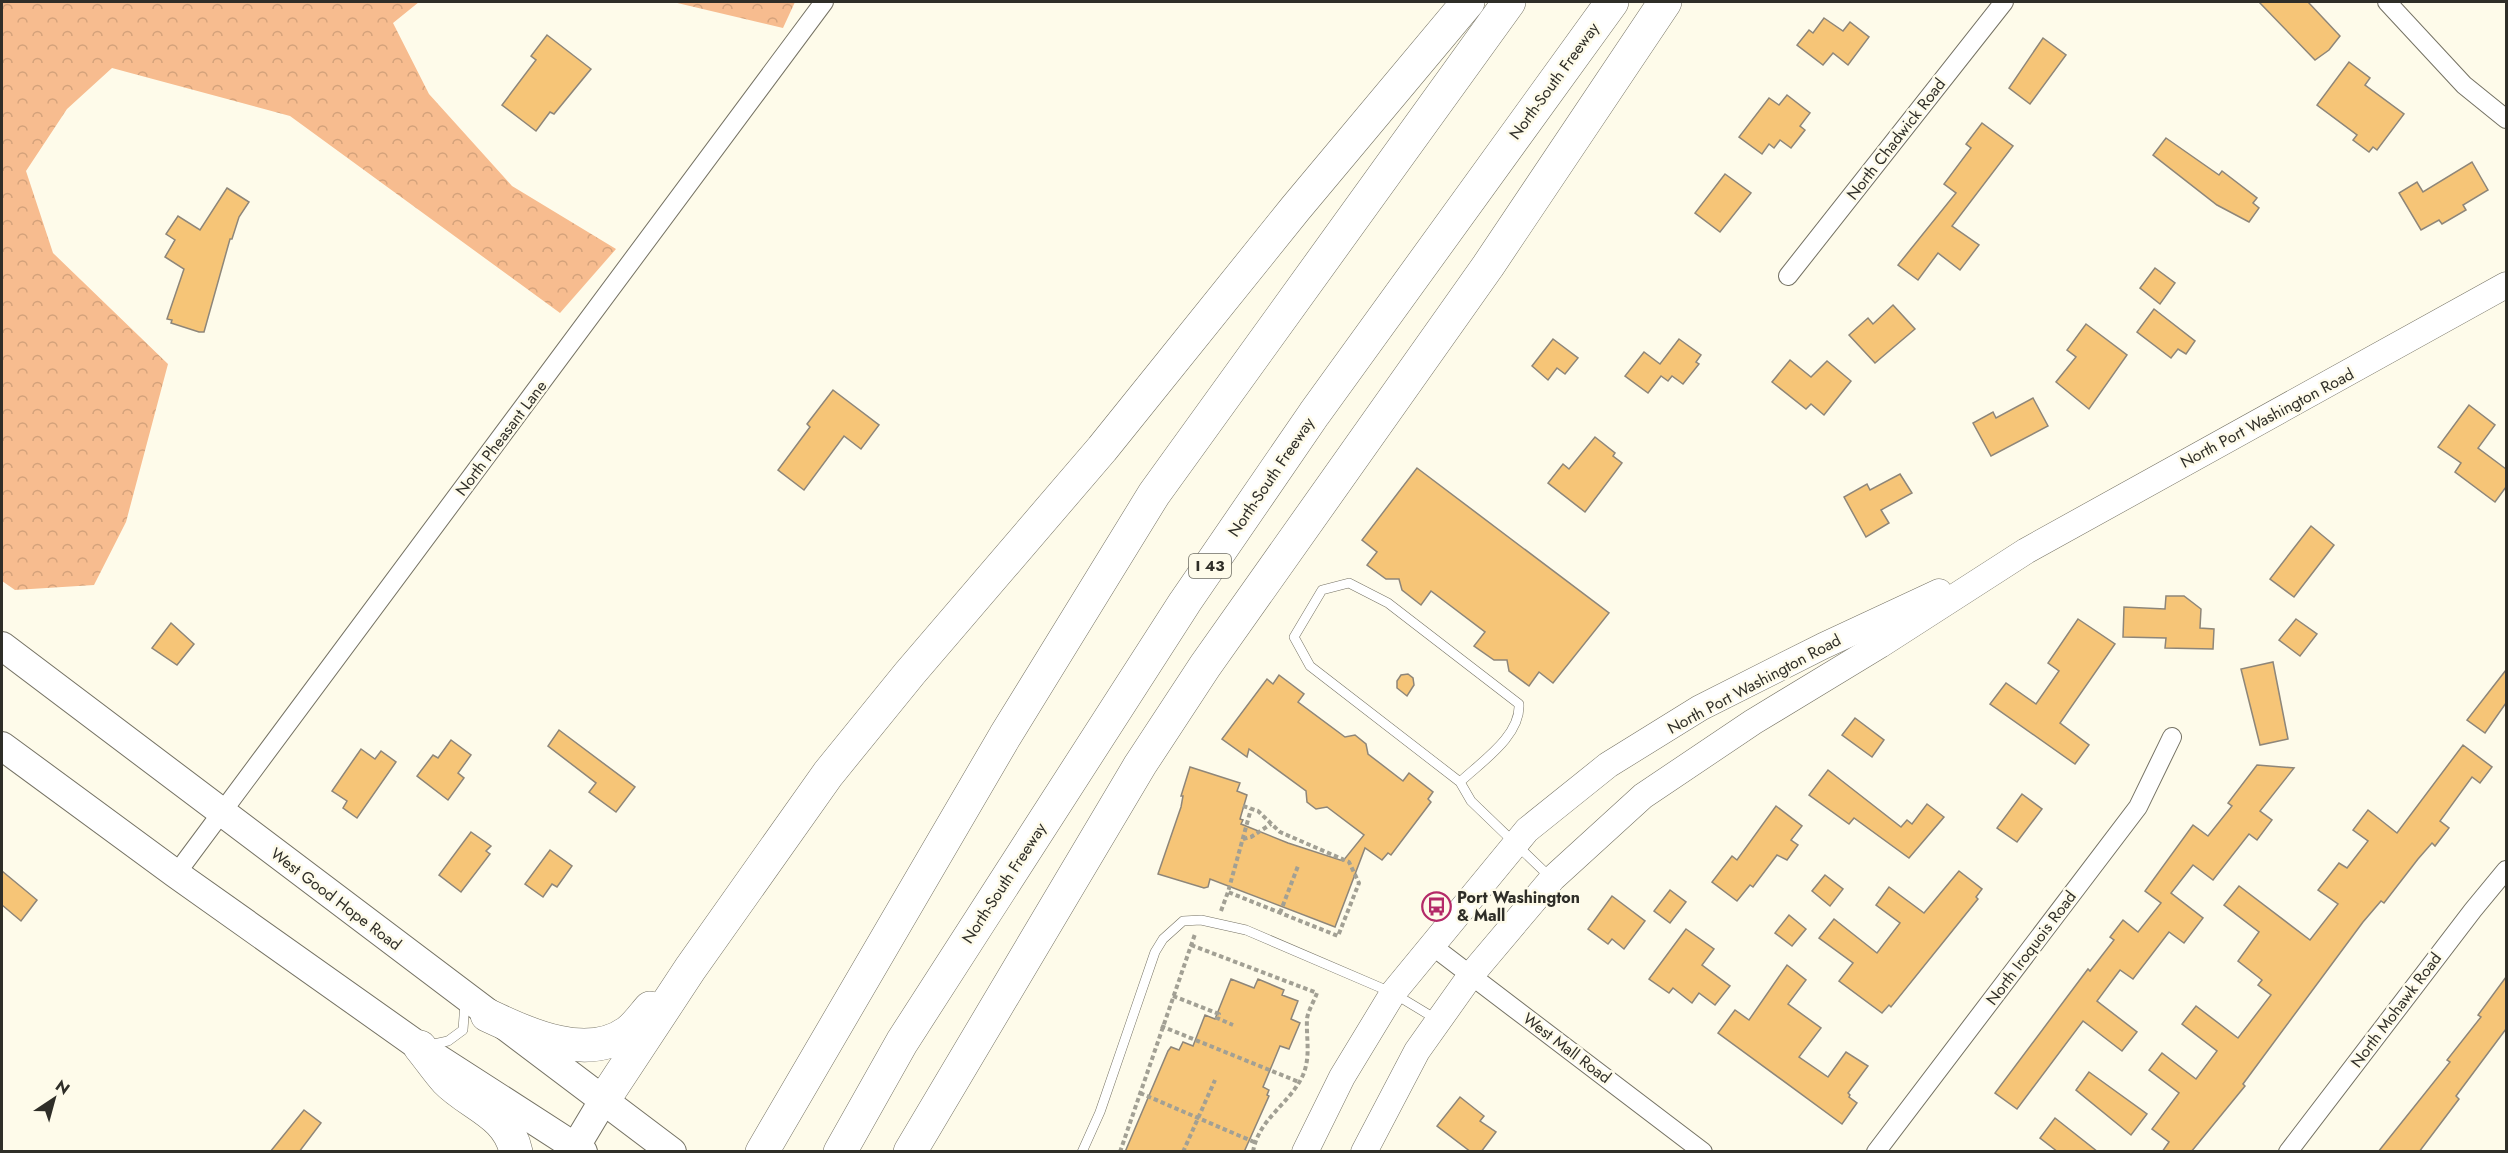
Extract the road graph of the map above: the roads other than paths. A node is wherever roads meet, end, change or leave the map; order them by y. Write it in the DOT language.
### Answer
graph roads {
  1 [pos="824,2"];
  2 [pos="1468,2"];
  3 [pos="1509,2"];
  4 [pos="1612,2"];
  5 [pos="1665,2"];
  6 [pos="2004,2"];
  7 [pos="2387,2"];
  8 [pos="2506,119"];
  9 [pos="1788,276"];
  10 [pos="2506,285"];
  11 [pos="2026,551"];
  12 [pos="2,646"];
  13 [pos="2172,737"];
  14 [pos="2,746"];
  15 [pos="1460,782"];
  16 [pos="221,813"];
  17 [pos="1515,845"];
  18 [pos="2506,870"];
  19 [pos="176,874"];
  20 [pos="1552,879"];
  21 [pos="1431,945"];
  22 [pos="690,969"];
  23 [pos="1471,975"];
  24 [pos="1393,993"];
  25 [pos="476,1006"];
  26 [pos="1438,1021"];
  27 [pos="420,1047"];
  28 [pos="603,1101"];
  29 [pos="932,1114"];
  30 [pos="663,1146"];
  31 [pos="577,1150"];
  32 [pos="516,1152"];
  33 [pos="762,1152"];
  34 [pos="840,1152"];
  35 [pos="910,1152"];
  36 [pos="921,1152"];
  37 [pos="1082,1152"];
  38 [pos="1305,1152"];
  39 [pos="1365,1152"];
  40 [pos="1703,1152"];
  41 [pos="1876,1152"];
  42 [pos="2288,1152"];
  1 -- 16 [label="street, North Pheasant Lane"];
  2 -- 22 [label="highway"];
  3 -- 33 [label="highway"];
  4 -- 34 [label="highway, North-South Freeway / I 43"];
  5 -- 29 [label="highway"];
  6 -- 9 [label="street, North Chadwick Road"];
  7 -- 8 [label="street"];
  10 -- 11 [label="main road, North Port Washington Road"];
  11 -- 17 [label="main road, North Port Washington Road"];
  11 -- 20 [label="main road, North Port Washington Road"];
  12 -- 16 [label="main road, West Good Hope Road"];
  13 -- 41 [label="street, North Iroquois Road"];
  14 -- 19 [label="main road"];
  15 -- 15 [label="lane"];
  15 -- 17 [label="lane"];
  16 -- 19 [label="street, North Pheasant Lane"];
  16 -- 25 [label="main road, West Good Hope Road"];
  17 -- 20 [label="lane"];
  17 -- 21 [label="main road, North Port Washington Road"];
  18 -- 42 [label="street, North Mohawk Road"];
  19 -- 27 [label="main road"];
  20 -- 23 [label="main road, North Port Washington Road"];
  21 -- 23 [label="street, West Mall Road"];
  21 -- 24 [label="main road, North Port Washington Road"];
  22 -- 25 [label="highway"];
  22 -- 28 [label="highway"];
  23 -- 26 [label="main road, North Port Washington Road"];
  23 -- 40 [label="street, West Mall Road"];
  24 -- 26 [label="lane"];
  24 -- 37 [label="lane"];
  24 -- 38 [label="main road, North Port Washington Road"];
  25 -- 27 [label="lane"];
  25 -- 28 [label="main road, West Good Hope Road"];
  26 -- 39 [label="main road, North Port Washington Road"];
  27 -- 31 [label="main road"];
  27 -- 32 [label="highway"];
  28 -- 30 [label="main road, West Good Hope Road"];
  28 -- 31 [label="main road"];
  29 -- 35 [label="highway"];
  29 -- 36 [label="highway"];
}
